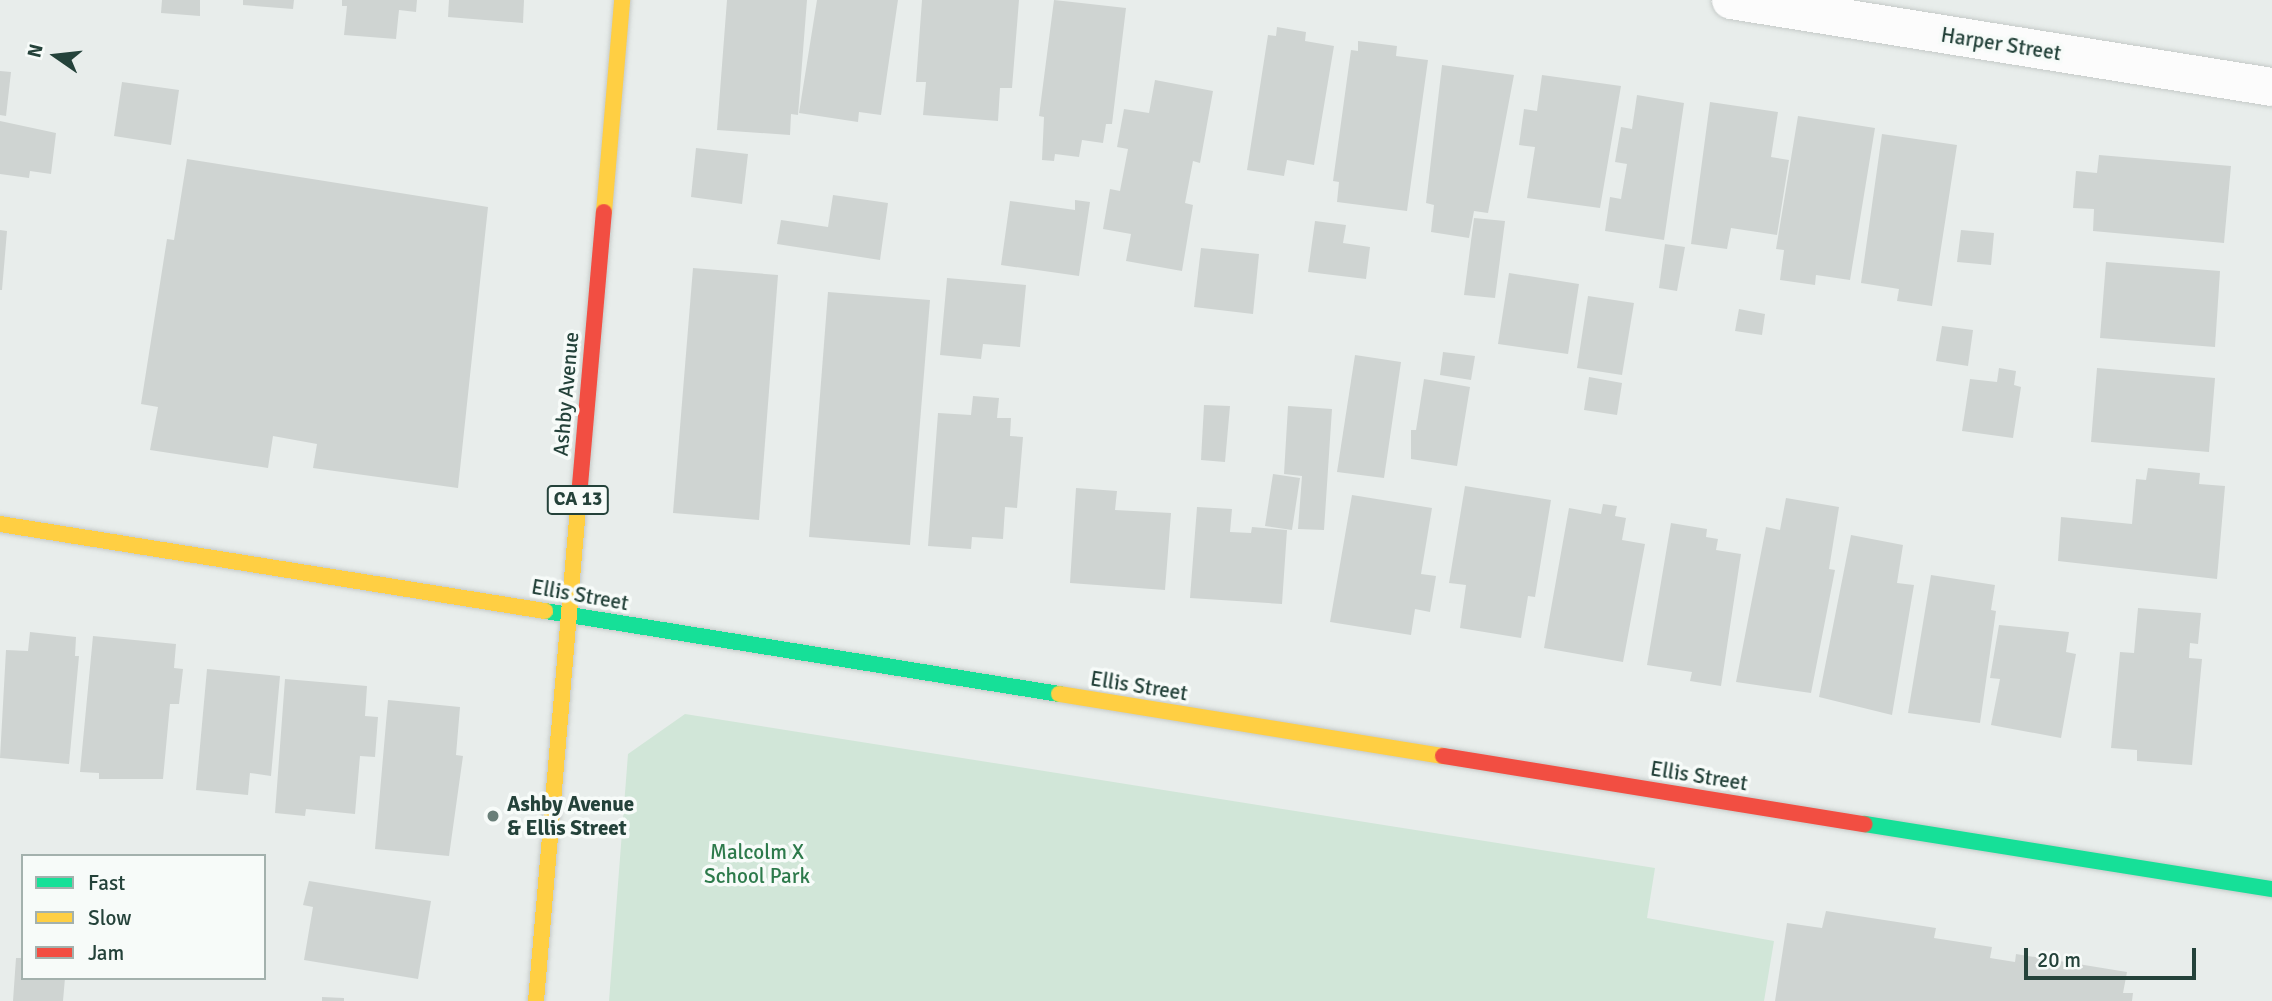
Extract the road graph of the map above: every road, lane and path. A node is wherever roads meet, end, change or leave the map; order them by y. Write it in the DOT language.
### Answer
graph roads {
  1 [pos="622,0"];
  2 [pos="1731,0"];
  3 [pos="2272,87"];
  4 [pos="0,524"];
  5 [pos="569,615"];
  6 [pos="2272,889"];
  7 [pos="536,1001"];
  1 -- 5 [label="street, Ashby Avenue / CA 13"];
  2 -- 3 [label="street, Harper Street"];
  4 -- 5 [label="street, Ellis Street"];
  5 -- 6 [label="street, Ellis Street"];
  5 -- 7 [label="street, Ashby Avenue / CA 13"];
}
